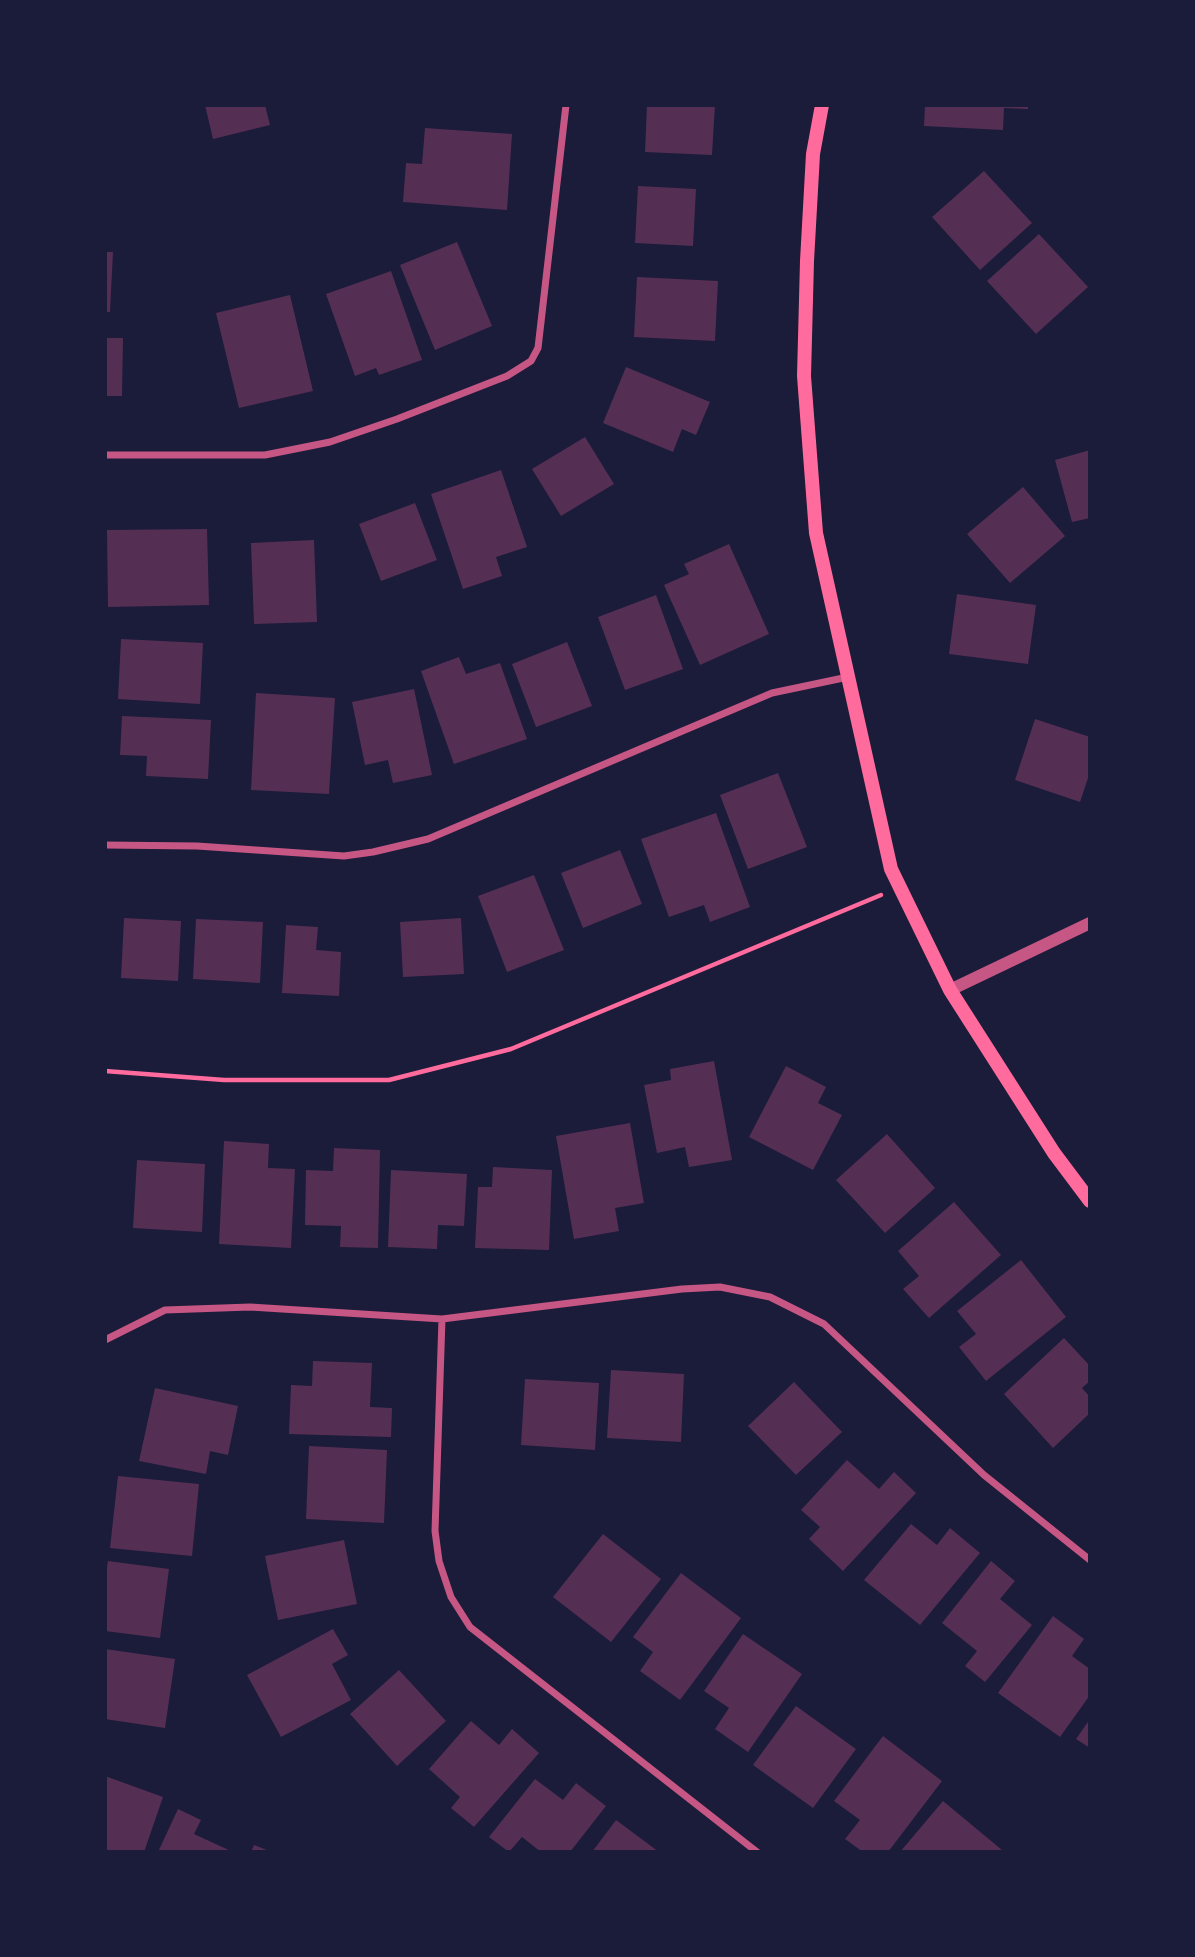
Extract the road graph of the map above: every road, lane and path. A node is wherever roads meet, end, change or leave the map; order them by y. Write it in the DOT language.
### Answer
graph roads {
  1 [pos="566,105"];
  2 [pos="822,105"];
  3 [pos="105,455"];
  4 [pos="849,677"];
  5 [pos="105,845"];
  6 [pos="901,888"];
  7 [pos="1090,923"];
  8 [pos="950,990"];
  9 [pos="105,1071"];
  10 [pos="1090,1201"];
  11 [pos="442,1319"];
  12 [pos="105,1340"];
  13 [pos="1090,1560"];
  14 [pos="757,1852"];
  1 -- 3 [label="street"];
  2 -- 4 [label="main road"];
  4 -- 5 [label="street"];
  4 -- 6 [label="main road"];
  6 -- 8 [label="main road"];
  6 -- 9 [label="path"];
  7 -- 8 [label="street"];
  8 -- 10 [label="main road"];
  11 -- 12 [label="street"];
  11 -- 13 [label="street"];
  11 -- 14 [label="street"];
}
